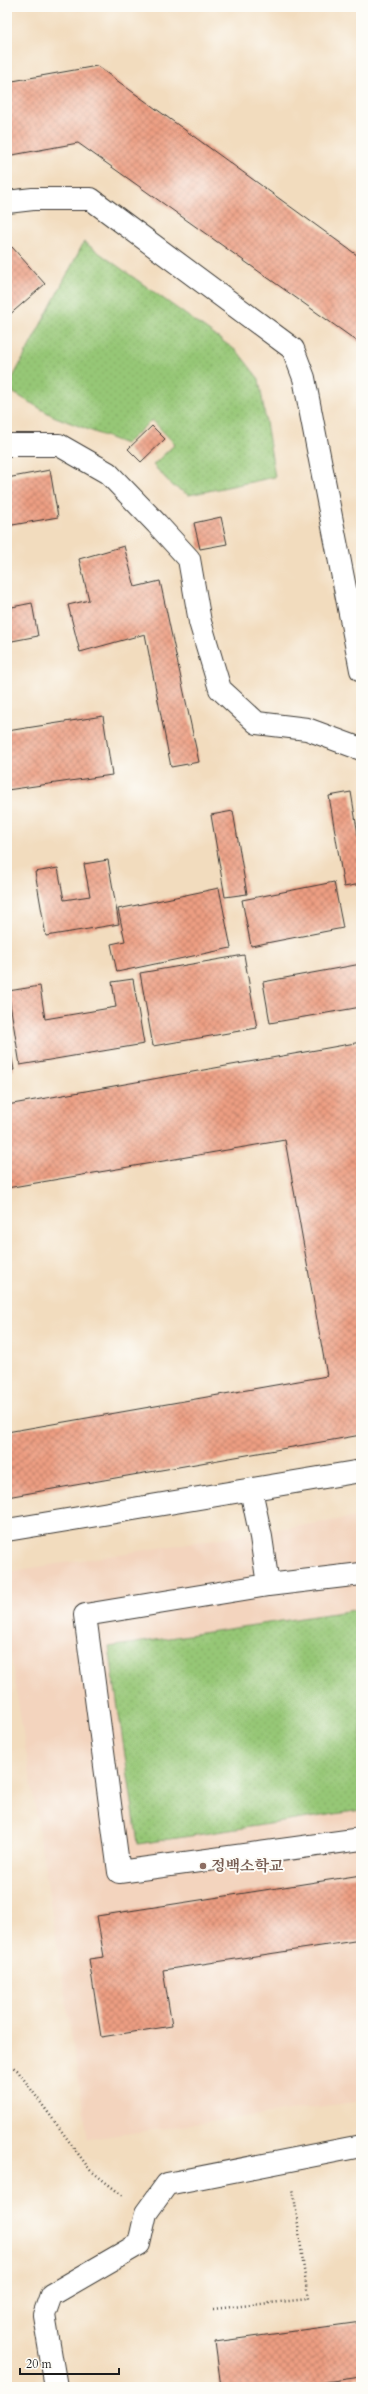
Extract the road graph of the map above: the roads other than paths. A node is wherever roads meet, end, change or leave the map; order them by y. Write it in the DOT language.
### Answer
graph roads {
  1 [pos="7,202"];
  2 [pos="7,445"];
  3 [pos="361,670"];
  4 [pos="361,749"];
  5 [pos="361,1471"];
  6 [pos="251,1490"];
  7 [pos="7,1530"];
  8 [pos="361,1574"];
  9 [pos="268,1584"];
  10 [pos="361,1839"];
  11 [pos="361,2146"];
  12 [pos="56,2387"];
  1 -- 3 [label="street"];
  2 -- 4 [label="street"];
  5 -- 6 [label="street"];
  6 -- 7 [label="street"];
  6 -- 9 [label="street"];
  8 -- 9 [label="street"];
  9 -- 10 [label="street"];
  11 -- 12 [label="street"];
}
